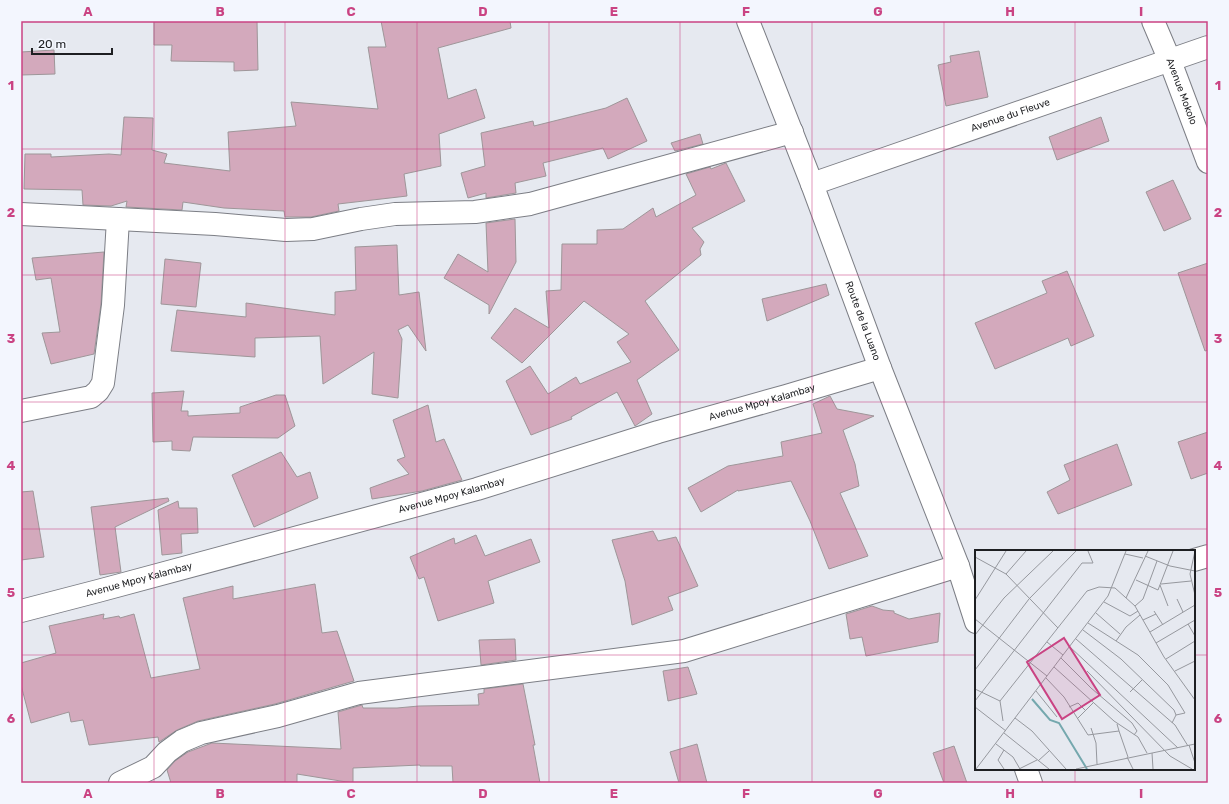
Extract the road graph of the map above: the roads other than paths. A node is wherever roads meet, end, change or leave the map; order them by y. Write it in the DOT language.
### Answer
graph roads {
  1 [pos="748,21"];
  2 [pos="1153,21"];
  3 [pos="1208,47"];
  4 [pos="1170,61"];
  5 [pos="792,132"];
  6 [pos="1208,162"];
  7 [pos="812,184"];
  8 [pos="21,214"];
  9 [pos="118,219"];
  10 [pos="880,368"];
  11 [pos="21,411"];
  12 [pos="1208,556"];
  13 [pos="1195,560"];
  14 [pos="958,566"];
  15 [pos="21,611"];
  16 [pos="975,619"];
  17 [pos="1026,770"];
  18 [pos="120,783"];
  19 [pos="1031,783"];
  1 -- 5 [label="street, Route de la Luano"];
  2 -- 4 [label="street, Avenue Mokolo"];
  3 -- 4 [label="street, Avenue du Fleuve"];
  4 -- 6 [label="street, Avenue Mokolo"];
  4 -- 7 [label="street, Avenue du Fleuve"];
  5 -- 7 [label="street, Route de la Luano"];
  5 -- 9 [label="street"];
  7 -- 10 [label="street, Route de la Luano"];
  8 -- 9 [label="street"];
  9 -- 11 [label="street"];
  10 -- 14 [label="street, Route de la Luano"];
  10 -- 15 [label="street, Avenue Mpoy Kalambay"];
  12 -- 13 [label="street"];
  14 -- 16 [label="street, Route de la Luano"];
  14 -- 18 [label="street"];
  17 -- 19 [label="street"];
}
